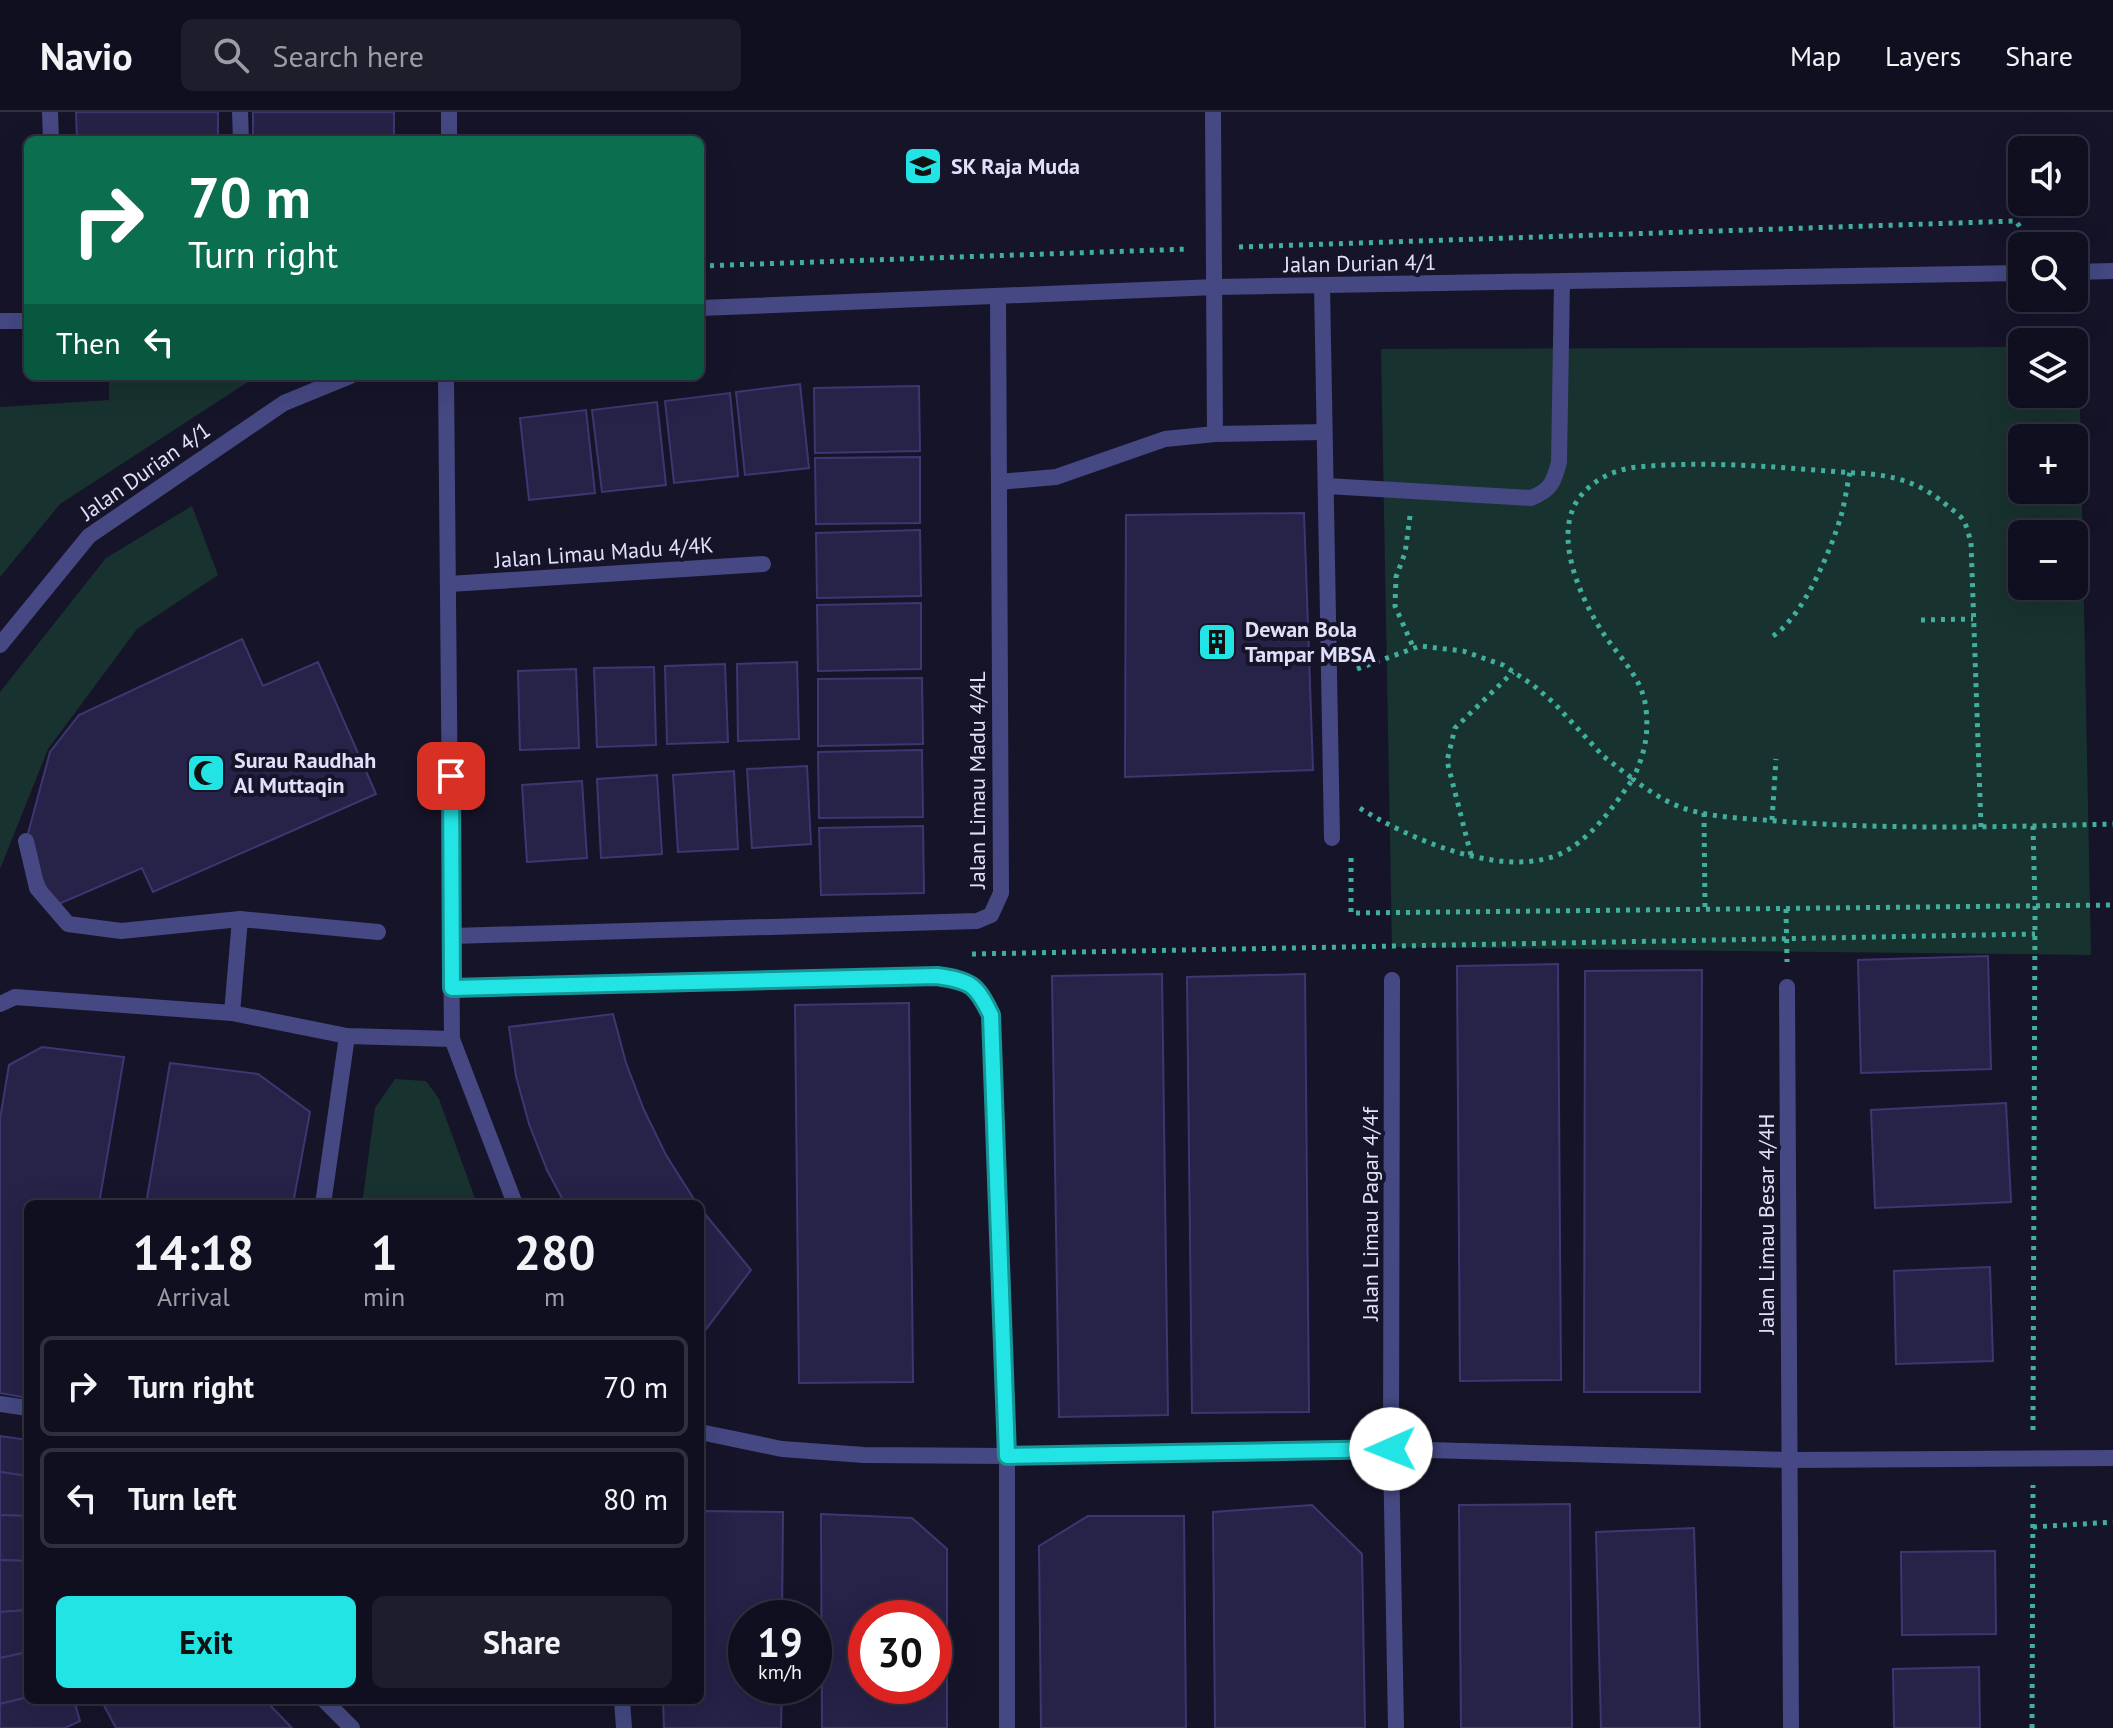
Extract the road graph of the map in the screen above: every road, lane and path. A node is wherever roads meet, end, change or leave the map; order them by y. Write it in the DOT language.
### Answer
graph roads {
  1 [pos="50,112"];
  2 [pos="240,112"];
  3 [pos="449,112"];
  4 [pos="1213,112"];
  5 [pos="51,136"];
  6 [pos="241,136"];
  7 [pos="449,136"];
  8 [pos="2023,232"];
  9 [pos="1215,248"];
  10 [pos="704,266"];
  11 [pos="2113,271"];
  12 [pos="2088,272"];
  13 [pos="2008,273"];
  14 [pos="1562,282"];
  15 [pos="1322,285"];
  16 [pos="1216,287"];
  17 [pos="998,296"];
  18 [pos="704,308"];
  19 [pos="0,321"];
  20 [pos="24,321"];
  21 [pos="340,380"];
  22 [pos="446,380"];
  23 [pos="1324,432"];
  24 [pos="1215,434"];
  25 [pos="1850,472"];
  26 [pos="999,482"];
  27 [pos="1327,486"];
  28 [pos="1412,491"];
  29 [pos="763,564"];
  30 [pos="449,584"];
  31 [pos="1973,619"];
  32 [pos="1921,620"];
  33 [pos="1773,636"];
  34 [pos="0,645"];
  35 [pos="1414,649"];
  36 [pos="1513,672"];
  37 [pos="1348,673"];
  38 [pos="1776,759"];
  39 [pos="1633,779"];
  40 [pos="1350,803"];
  41 [pos="1704,813"];
  42 [pos="1772,820"];
  43 [pos="2113,824"];
  44 [pos="2033,826"];
  45 [pos="1981,827"];
  46 [pos="1332,838"];
  47 [pos="26,841"];
  48 [pos="1350,850"];
  49 [pos="1471,855"];
  50 [pos="2113,905"];
  51 [pos="2035,906"];
  52 [pos="1705,909"];
  53 [pos="1786,909"];
  54 [pos="240,919"];
  55 [pos="378,932"];
  56 [pos="2035,934"];
  57 [pos="452,936"];
  58 [pos="1786,938"];
  59 [pos="960,954"];
  60 [pos="1392,980"];
  61 [pos="1787,987"];
  62 [pos="452,988"];
  63 [pos="1,1003"];
  64 [pos="232,1013"];
  65 [pos="347,1036"];
  66 [pos="452,1039"];
  67 [pos="324,1200"];
  68 [pos="513,1200"];
  69 [pos="0,1404"];
  70 [pos="24,1407"];
  71 [pos="704,1433"];
  72 [pos="1391,1449"];
  73 [pos="1007,1456"];
  74 [pos="2113,1458"];
  75 [pos="2033,1459"];
  76 [pos="1790,1460"];
  77 [pos="2113,1522"];
  78 [pos="2033,1527"];
  79 [pos="328,1704"];
  80 [pos="622,1704"];
  81 [pos="352,1728"];
  82 [pos="624,1728"];
  83 [pos="1007,1728"];
  84 [pos="1396,1728"];
  85 [pos="1791,1728"];
  86 [pos="2032,1728"];
  1 -- 5 [label="street"];
  2 -- 6 [label="street"];
  3 -- 7 [label="street"];
  4 -- 9 [label="street"];
  8 -- 9 [label="path"];
  9 -- 10 [label="path"];
  9 -- 16 [label="street"];
  11 -- 12 [label="street"];
  13 -- 14 [label="street, Jalan Durian 4/1"];
  14 -- 15 [label="street, Jalan Durian 4/1"];
  14 -- 28 [label="street"];
  15 -- 16 [label="street, Jalan Durian 4/1"];
  15 -- 23 [label="street"];
  16 -- 17 [label="street, Jalan Durian 4/1"];
  16 -- 24 [label="street"];
  17 -- 18 [label="street, Jalan Durian 4/1"];
  17 -- 26 [label="street, Jalan Limau Madu 4/4L"];
  19 -- 20 [label="street"];
  21 -- 34 [label="street, Jalan Durian 4/1"];
  22 -- 30 [label="street"];
  23 -- 24 [label="street"];
  23 -- 27 [label="street"];
  24 -- 26 [label="street"];
  25 -- 31 [label="path"];
  25 -- 33 [label="path"];
  25 -- 39 [label="path"];
  26 -- 57 [label="street, Jalan Limau Madu 4/4L"];
  27 -- 28 [label="street"];
  27 -- 46 [label="street"];
  28 -- 35 [label="path"];
  29 -- 30 [label="street, Jalan Limau Madu 4/4K"];
  30 -- 57 [label="street"];
  31 -- 32 [label="path"];
  31 -- 45 [label="path"];
  35 -- 36 [label="path"];
  35 -- 37 [label="path"];
  36 -- 39 [label="path"];
  36 -- 49 [label="path"];
  38 -- 42 [label="path"];
  39 -- 41 [label="path"];
  39 -- 49 [label="path"];
  40 -- 49 [label="path"];
  41 -- 42 [label="path"];
  41 -- 52 [label="path"];
  42 -- 45 [label="path"];
  43 -- 44 [label="path"];
  44 -- 45 [label="path"];
  44 -- 51 [label="path"];
  47 -- 54 [label="street"];
  48 -- 52 [label="path"];
  50 -- 51 [label="path"];
  51 -- 53 [label="path"];
  51 -- 56 [label="path"];
  52 -- 53 [label="path"];
  53 -- 58 [label="path"];
  54 -- 55 [label="street"];
  54 -- 64 [label="street"];
  56 -- 58 [label="path"];
  56 -- 75 [label="path"];
  57 -- 62 [label="street"];
  58 -- 59 [label="path"];
  58 -- 61 [label="path"];
  60 -- 72 [label="street, Jalan Limau Pagar 4/4f"];
  61 -- 76 [label="street, Jalan Limau Besar 4/4H"];
  62 -- 66 [label="street"];
  62 -- 73 [label="street"];
  63 -- 64 [label="street"];
  64 -- 65 [label="street"];
  65 -- 66 [label="street"];
  65 -- 67 [label="street"];
  66 -- 68 [label="street"];
  69 -- 70 [label="street"];
  71 -- 73 [label="street"];
  72 -- 73 [label="street"];
  72 -- 76 [label="street"];
  72 -- 84 [label="street, Jalan Limau Pagar 4/4f"];
  73 -- 83 [label="street"];
  74 -- 75 [label="street"];
  75 -- 76 [label="street"];
  75 -- 78 [label="path"];
  76 -- 85 [label="street, Jalan Limau Besar 4/4H"];
  77 -- 78 [label="path"];
  78 -- 86 [label="path"];
  79 -- 81 [label="street"];
  80 -- 82 [label="street"];
}
